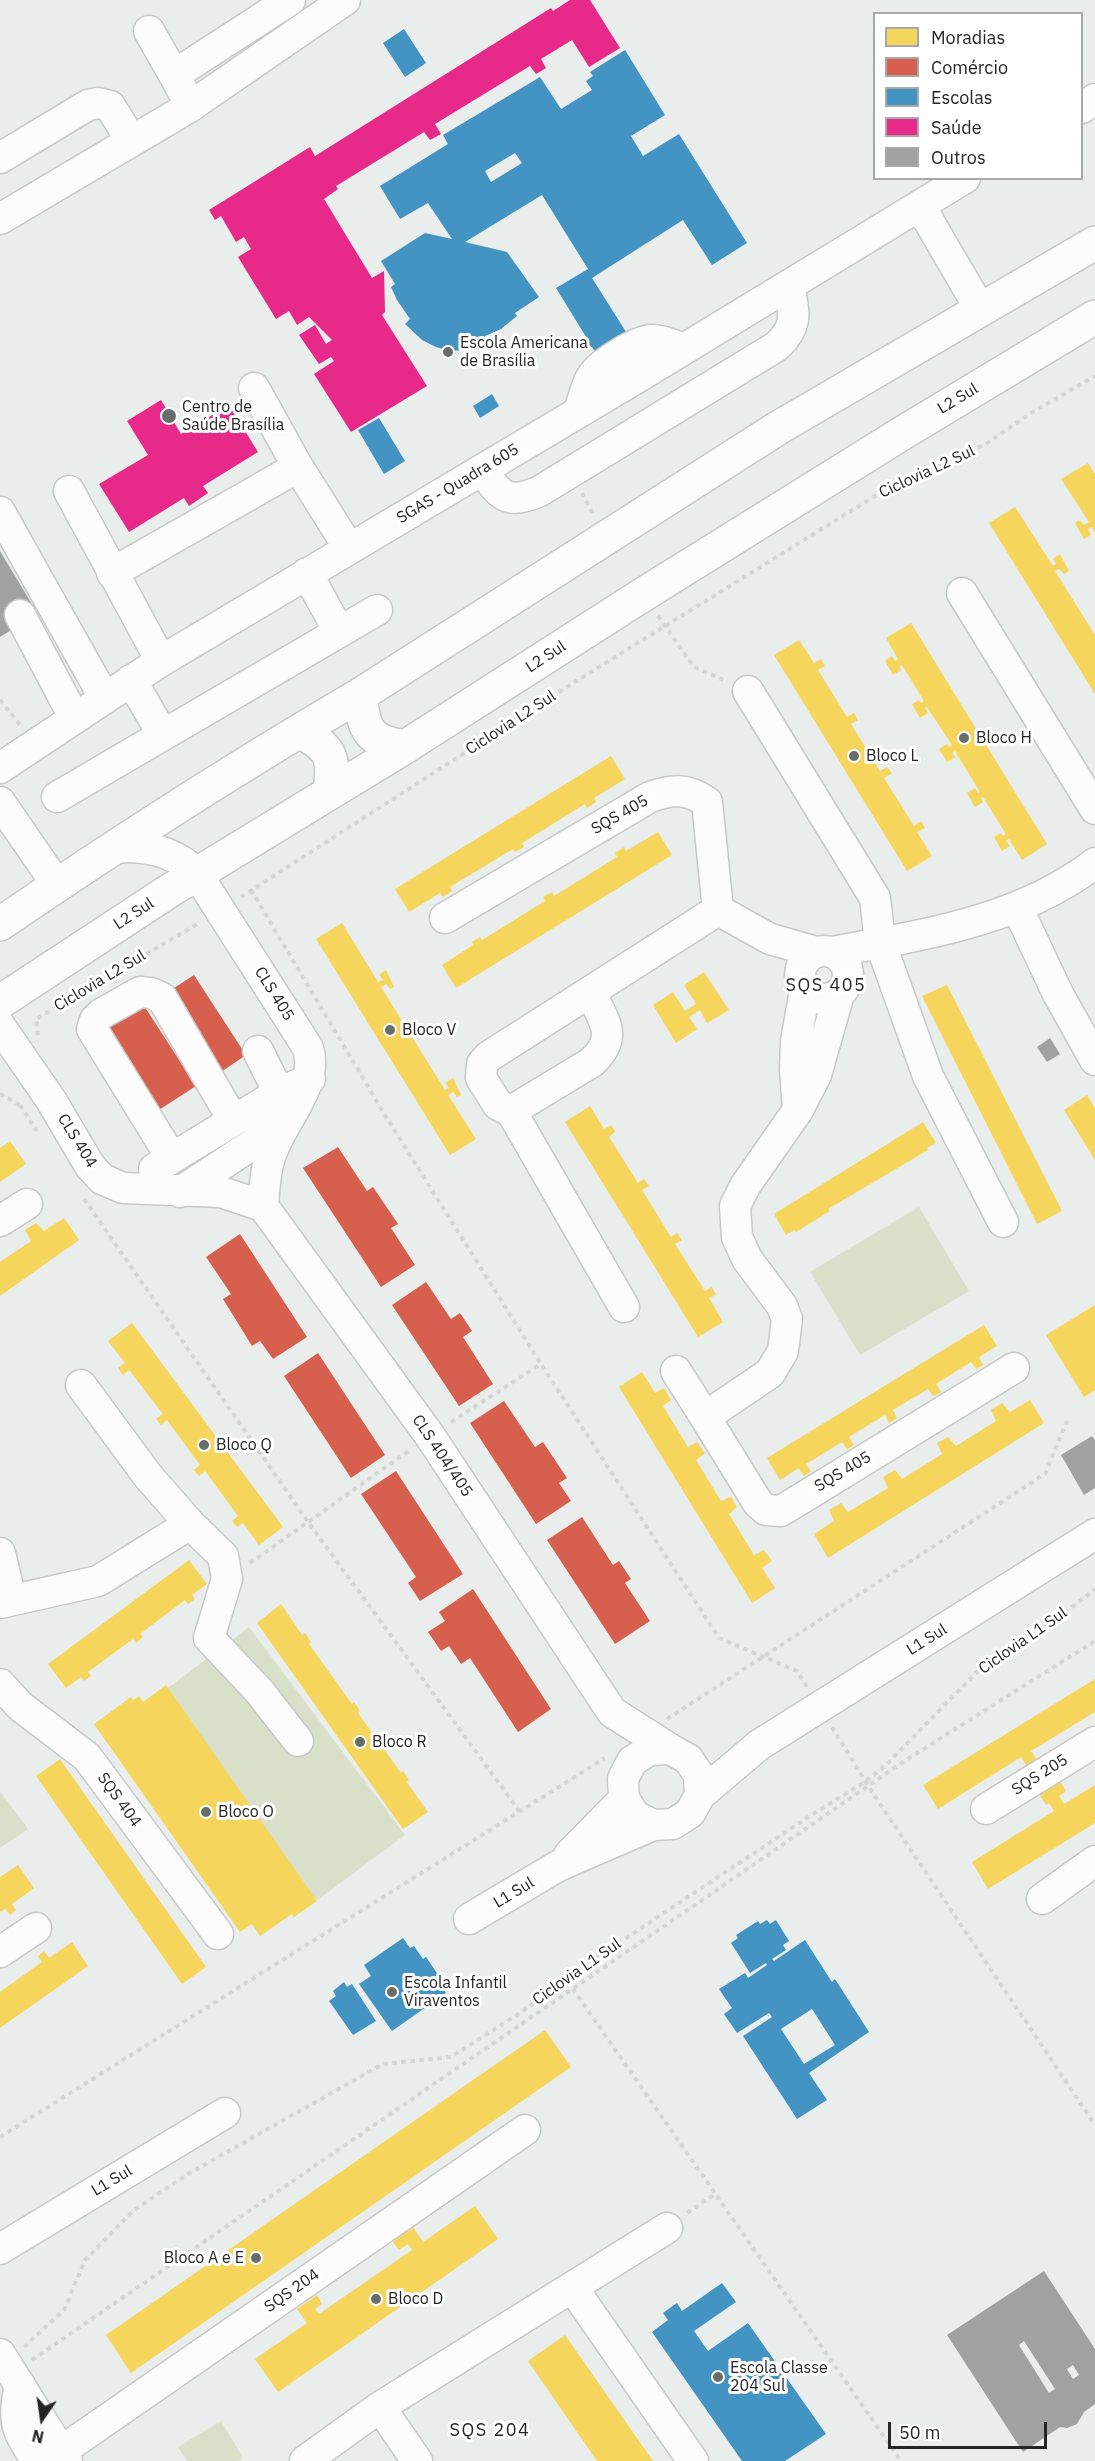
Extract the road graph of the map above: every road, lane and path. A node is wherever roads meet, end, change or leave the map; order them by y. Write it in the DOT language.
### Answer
graph roads {
  1 [pos="290,0"];
  2 [pos="345,0"];
  3 [pos="149,31"];
  4 [pos="174,75"];
  5 [pos="191,105"];
  6 [pos="131,140"];
  7 [pos="0,158"];
  8 [pos="962,180"];
  9 [pos="920,206"];
  10 [pos="0,219"];
  11 [pos="1095,243"];
  12 [pos="789,285"];
  13 [pos="980,309"];
  14 [pos="1095,317"];
  15 [pos="1095,376"];
  16 [pos="254,388"];
  17 [pos="298,467"];
  18 [pos="483,469"];
  19 [pos="69,491"];
  20 [pos="581,492"];
  21 [pos="0,513"];
  22 [pos="597,522"];
  23 [pos="349,548"];
  24 [pos="112,573"];
  25 [pos="307,573"];
  26 [pos="962,593"];
  27 [pos="377,609"];
  28 [pos="20,615"];
  29 [pos="664,626"];
  30 [pos="339,632"];
  31 [pos="160,661"];
  32 [pos="131,680"];
  33 [pos="748,691"];
  34 [pos="360,695"];
  35 [pos="104,697"];
  36 [pos="0,700"];
  37 [pos="74,717"];
  38 [pos="300,731"];
  39 [pos="163,735"];
  40 [pos="34,744"];
  41 [pos="405,747"];
  42 [pos="0,768"];
  43 [pos="330,790"];
  44 [pos="57,797"];
  45 [pos="0,802"];
  46 [pos="1095,809"];
  47 [pos="114,848"];
  48 [pos="1095,864"];
  49 [pos="197,874"];
  50 [pos="57,885"];
  51 [pos="251,890"];
  52 [pos="1017,907"];
  53 [pos="222,909"];
  54 [pos="728,916"];
  55 [pos="445,918"];
  56 [pos="0,924"];
  57 [pos="892,946"];
  58 [pos="824,952"];
  59 [pos="803,986"];
  60 [pos="843,988"];
  61 [pos="591,993"];
  62 [pos="0,1002"];
  63 [pos="0,1026"];
  64 [pos="38,1041"];
  65 [pos="258,1051"];
  66 [pos="1095,1060"];
  67 [pos="309,1079"];
  68 [pos="279,1093"];
  69 [pos="0,1094"];
  70 [pos="31,1096"];
  71 [pos="798,1110"];
  72 [pos="511,1111"];
  73 [pos="233,1120"];
  74 [pos="285,1123"];
  75 [pos="139,1131"];
  76 [pos="40,1134"];
  77 [pos="165,1161"];
  78 [pos="123,1188"];
  79 [pos="80,1192"];
  80 [pos="180,1192"];
  81 [pos="27,1204"];
  82 [pos="263,1206"];
  83 [pos="0,1221"];
  84 [pos="1003,1222"];
  85 [pos="624,1307"];
  86 [pos="541,1364"];
  87 [pos="1014,1368"];
  88 [pos="676,1371"];
  89 [pos="81,1386"];
  90 [pos="705,1417"];
  91 [pos="1067,1421"];
  92 [pos="430,1436"];
  93 [pos="308,1522"];
  94 [pos="190,1524"];
  95 [pos="1095,1534"];
  96 [pos="0,1553"];
  97 [pos="227,1579"];
  98 [pos="1095,1589"];
  99 [pos="5,1601"];
  100 [pos="1095,1641"];
  101 [pos="763,1658"];
  102 [pos="0,1684"];
  103 [pos="820,1708"];
  104 [pos="612,1712"];
  105 [pos="645,1733"];
  106 [pos="298,1741"];
  107 [pos="1095,1742"];
  108 [pos="759,1745"];
  109 [pos="618,1749"];
  110 [pos="679,1754"];
  111 [pos="867,1784"];
  112 [pos="624,1789"];
  113 [pos="699,1795"];
  114 [pos="986,1809"];
  115 [pos="520,1812"];
  116 [pos="653,1825"];
  117 [pos="1095,1861"];
  118 [pos="558,1866"];
  119 [pos="1042,1899"];
  120 [pos="469,1919"];
  121 [pos="36,1928"];
  122 [pos="218,1934"];
  123 [pos="0,1952"];
  124 [pos="573,1989"];
  125 [pos="225,2113"];
  126 [pos="1095,2125"];
  127 [pos="525,2130"];
  128 [pos="0,2137"];
  129 [pos="715,2194"];
  130 [pos="667,2228"];
  131 [pos="0,2248"];
  132 [pos="572,2287"];
  133 [pos="10,2369"];
  134 [pos="380,2407"];
  135 [pos="55,2458"];
  136 [pos="305,2461"];
  137 [pos="417,2461"];
  138 [pos="693,2461"];
  139 [pos="901,2461"];
  1 -- 4 [label="street"];
  2 -- 5 [label="street"];
  3 -- 4 [label="street"];
  4 -- 5 [label="street"];
  5 -- 6 [label="street"];
  6 -- 7 [label="street"];
  6 -- 10 [label="street"];
  8 -- 9 [label="street, SGAS - Quadra 605"];
  9 -- 12 [label="street, SGAS - Quadra 605"];
  9 -- 13 [label="street"];
  11 -- 13 [label="main road"];
  12 -- 18 [label="street, SGAS - Quadra 605"];
  12 -- 18 [label="street"];
  13 -- 34 [label="main road"];
  14 -- 41 [label="main road, L2 Sul"];
  15 -- 29 [label="path, Ciclovia L2 Sul"];
  16 -- 17 [label="street"];
  17 -- 23 [label="street"];
  17 -- 24 [label="street"];
  18 -- 23 [label="street, SGAS - Quadra 605"];
  19 -- 24 [label="street"];
  20 -- 22 [label="path"];
  21 -- 35 [label="street"];
  23 -- 25 [label="street, SGAS - Quadra 605"];
  24 -- 31 [label="street"];
  25 -- 30 [label="street"];
  25 -- 31 [label="street, SGAS - Quadra 605"];
  26 -- 46 [label="street"];
  27 -- 30 [label="street"];
  28 -- 37 [label="street"];
  29 -- 33 [label="path"];
  29 -- 51 [label="path, Ciclovia L2 Sul"];
  30 -- 39 [label="street"];
  31 -- 32 [label="street, SGAS - Quadra 605"];
  32 -- 35 [label="street, SGAS - Quadra 605"];
  32 -- 39 [label="street"];
  33 -- 57 [label="street"];
  34 -- 38 [label="main road"];
  34 -- 41 [label="main road"];
  35 -- 37 [label="street, SGAS - Quadra 605"];
  36 -- 40 [label="path"];
  37 -- 40 [label="street, SGAS - Quadra 605"];
  38 -- 43 [label="main road"];
  38 -- 47 [label="main road"];
  39 -- 44 [label="street"];
  40 -- 42 [label="street, SGAS - Quadra 605"];
  41 -- 43 [label="main road, L2 Sul"];
  43 -- 49 [label="main road, L2 Sul"];
  45 -- 50 [label="street"];
  47 -- 49 [label="street, CLS 405"];
  47 -- 50 [label="main road"];
  48 -- 52 [label="street"];
  49 -- 53 [label="street, CLS 405"];
  49 -- 62 [label="main road, L2 Sul"];
  50 -- 56 [label="main road"];
  51 -- 53 [label="path, Ciclovia L2 Sul"];
  51 -- 86 [label="path"];
  52 -- 57 [label="street"];
  52 -- 66 [label="street"];
  53 -- 64 [label="path, Ciclovia L2 Sul"];
  53 -- 67 [label="street, CLS 405"];
  54 -- 55 [label="street, SQS 405"];
  54 -- 58 [label="street"];
  54 -- 59 [label="street, SQS 405"];
  54 -- 61 [label="street"];
  57 -- 58 [label="street"];
  57 -- 60 [label="street"];
  57 -- 84 [label="street"];
  58 -- 59 [label="street"];
  58 -- 60 [label="street"];
  59 -- 60 [label="street"];
  59 -- 71 [label="street"];
  60 -- 71 [label="street"];
  61 -- 72 [label="street"];
  61 -- 72 [label="street"];
  63 -- 70 [label="street, CLS 404"];
  65 -- 68 [label="street"];
  67 -- 68 [label="street"];
  67 -- 74 [label="street, CLS 405"];
  68 -- 73 [label="street"];
  69 -- 70 [label="path"];
  70 -- 76 [label="path"];
  70 -- 78 [label="street, CLS 404"];
  71 -- 90 [label="street"];
  72 -- 85 [label="street"];
  73 -- 77 [label="street"];
  73 -- 77 [label="street"];
  74 -- 80 [label="street"];
  74 -- 82 [label="street, CLS 405"];
  75 -- 77 [label="street"];
  77 -- 78 [label="street"];
  78 -- 80 [label="street, CLS 404"];
  79 -- 93 [label="path"];
  80 -- 82 [label="street, CLS 404"];
  81 -- 83 [label="street"];
  82 -- 92 [label="street, CLS 404/405"];
  86 -- 92 [label="path"];
  86 -- 101 [label="path"];
  87 -- 90 [label="street, SQS 405"];
  88 -- 90 [label="street, SQS 405"];
  89 -- 94 [label="street"];
  91 -- 101 [label="path"];
  92 -- 93 [label="path"];
  92 -- 104 [label="street, CLS 404/405"];
  93 -- 97 [label="path"];
  93 -- 115 [label="path"];
  94 -- 97 [label="street"];
  94 -- 99 [label="street"];
  95 -- 103 [label="street, L1 Sul"];
  96 -- 99 [label="street"];
  97 -- 106 [label="street"];
  98 -- 111 [label="path, Ciclovia L1 Sul"];
  100 -- 111 [label="path"];
  101 -- 103 [label="path"];
  101 -- 105 [label="path"];
  102 -- 122 [label="street, SQS 404"];
  103 -- 108 [label="street, L1 Sul"];
  103 -- 111 [label="path"];
  104 -- 105 [label="street, CLS 404/405"];
  104 -- 109 [label="street, CLS 404/405"];
  105 -- 110 [label="street, CLS 404/405"];
  107 -- 114 [label="street, SQS 205"];
  108 -- 110 [label="street, L1 Sul"];
  108 -- 113 [label="street, L1 Sul"];
  109 -- 112 [label="street, CLS 404/405"];
  109 -- 115 [label="path"];
  110 -- 112 [label="street"];
  110 -- 113 [label="street"];
  111 -- 124 [label="path"];
  111 -- 126 [label="path"];
  111 -- 133 [label="path, Ciclovia L1 Sul"];
  112 -- 116 [label="street"];
  112 -- 118 [label="street, L1 Sul"];
  113 -- 116 [label="street"];
  115 -- 128 [label="path"];
  116 -- 118 [label="street, L1 Sul"];
  117 -- 119 [label="street"];
  118 -- 120 [label="street, L1 Sul"];
  121 -- 123 [label="street"];
  124 -- 129 [label="path"];
  124 -- 133 [label="path"];
  125 -- 131 [label="street, L1 Sul"];
  127 -- 135 [label="street, SQS 204"];
  129 -- 130 [label="path"];
  129 -- 139 [label="path"];
  130 -- 132 [label="street"];
  132 -- 134 [label="street"];
  132 -- 138 [label="street"];
  133 -- 135 [label="street, SQS 204"];
  134 -- 136 [label="street"];
  134 -- 137 [label="street"];
}
